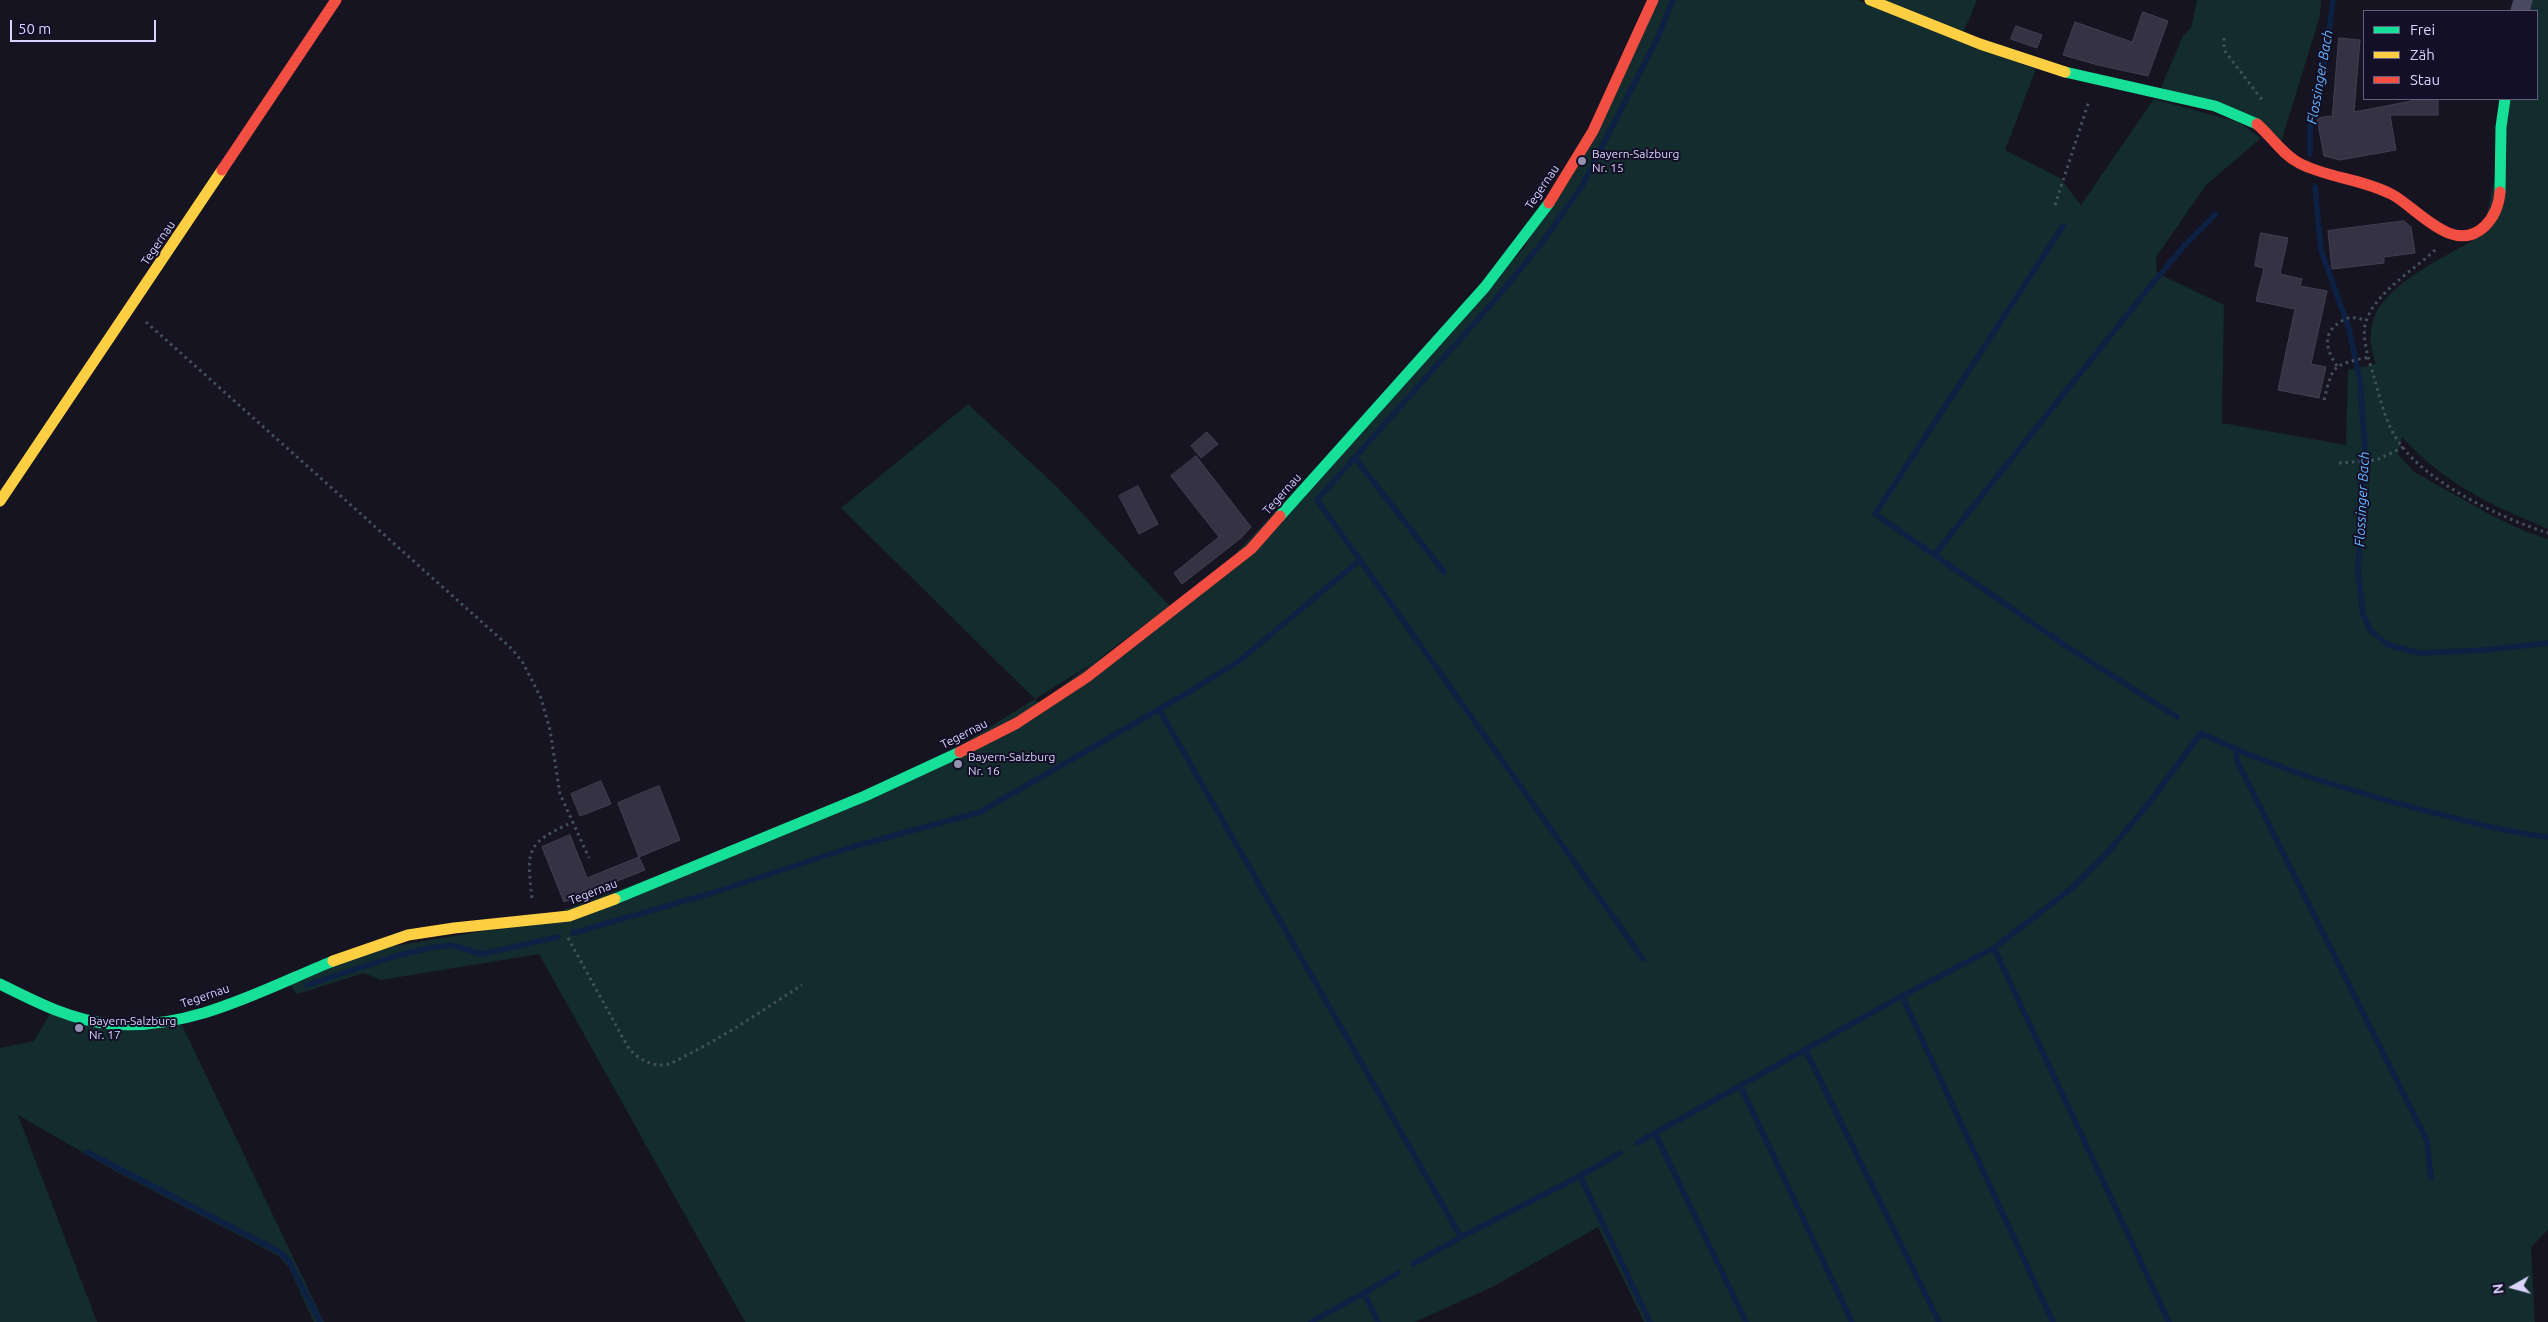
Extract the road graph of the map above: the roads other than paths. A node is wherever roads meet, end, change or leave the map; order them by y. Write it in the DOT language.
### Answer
graph roads {
  1 [pos="336,0"];
  2 [pos="1653,0"];
  3 [pos="1870,0"];
  4 [pos="2504,100"];
  5 [pos="0,500"];
  6 [pos="0,984"];
  1 -- 5 [label="street, Tegernau"];
  2 -- 6 [label="street, Tegernau"];
  3 -- 4 [label="street"];
}
